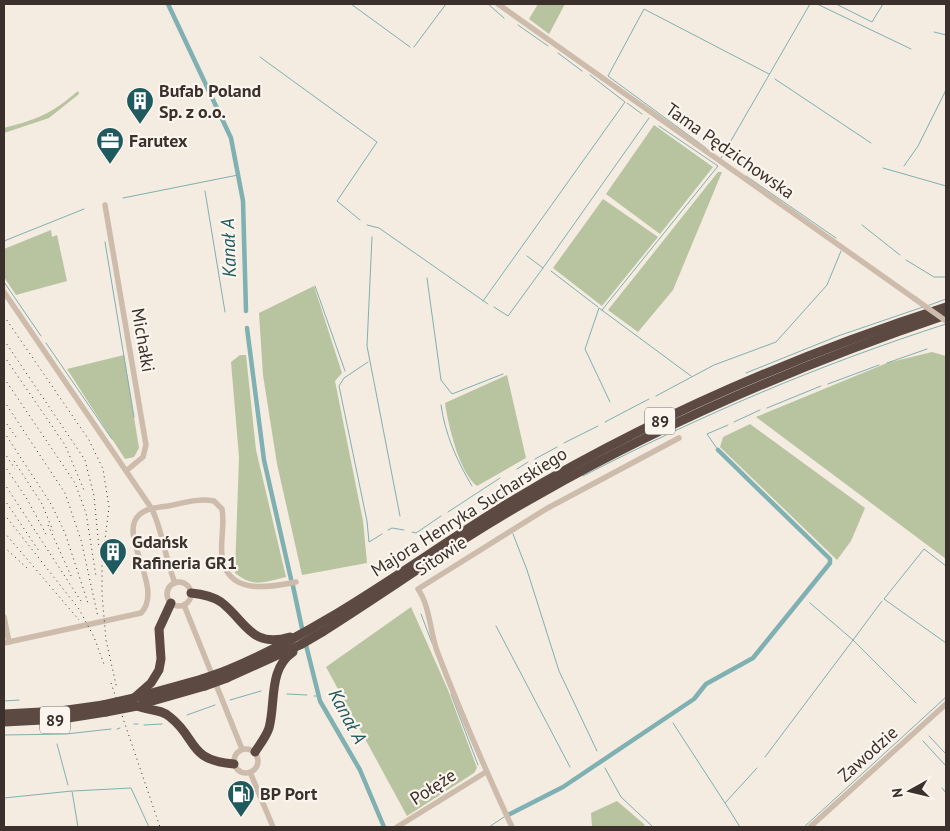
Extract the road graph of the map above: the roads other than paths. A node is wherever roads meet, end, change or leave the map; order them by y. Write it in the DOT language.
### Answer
graph roads {
  1 [pos="498,4"];
  2 [pos="105,205"];
  3 [pos="4,292"];
  4 [pos="946,307"];
  5 [pos="946,315"];
  6 [pos="946,321"];
  7 [pos="679,438"];
  8 [pos="126,471"];
  9 [pos="152,509"];
  10 [pos="296,582"];
  11 [pos="175,583"];
  12 [pos="191,593"];
  13 [pos="170,603"];
  14 [pos="184,605"];
  15 [pos="4,617"];
  16 [pos="323,627"];
  17 [pos="300,640"];
  18 [pos="6,642"];
  19 [pos="136,702"];
  20 [pos="946,704"];
  21 [pos="105,708"];
  22 [pos="4,714"];
  23 [pos="4,722"];
  24 [pos="242,749"];
  25 [pos="255,752"];
  26 [pos="234,764"];
  27 [pos="250,772"];
  28 [pos="486,772"];
  29 [pos="273,827"];
  30 [pos="397,827"];
  31 [pos="512,827"];
  32 [pos="810,827"];
  1 -- 6 [label="street, Tama Pędzichowska, bridge"];
  2 -- 8 [label="street, Michałki"];
  3 -- 8 [label="street"];
  4 -- 16 [label="highway, Majora Henryka Sucharskiego / 89"];
  5 -- 16 [label="highway, Majora Henryka Sucharskiego / 89"];
  7 -- 28 [label="street, Sitowie"];
  8 -- 9 [label="street"];
  9 -- 10 [label="street"];
  9 -- 11 [label="street"];
  9 -- 18 [label="street"];
  11 -- 12 [label="street"];
  11 -- 13 [label="street"];
  12 -- 14 [label="street"];
  12 -- 17 [label="highway"];
  13 -- 14 [label="street"];
  13 -- 19 [label="highway"];
  14 -- 24 [label="street"];
  15 -- 18 [label="street"];
  16 -- 17 [label="highway, Majora Henryka Sucharskiego / 89"];
  17 -- 19 [label="highway, Majora Henryka Sucharskiego / 89, bridge"];
  17 -- 25 [label="highway"];
  19 -- 21 [label="highway, Majora Henryka Sucharskiego / 89, bridge"];
  19 -- 26 [label="highway"];
  20 -- 32 [label="street, Zawodzie"];
  21 -- 22 [label="highway, Majora Henryka Sucharskiego / 89"];
  21 -- 23 [label="highway, Majora Henryka Sucharskiego / 89"];
  24 -- 25 [label="street"];
  24 -- 26 [label="street"];
  25 -- 27 [label="street"];
  26 -- 27 [label="street"];
  27 -- 29 [label="street"];
  28 -- 30 [label="street, Połęże"];
  28 -- 31 [label="street, Sitowie"];
}
